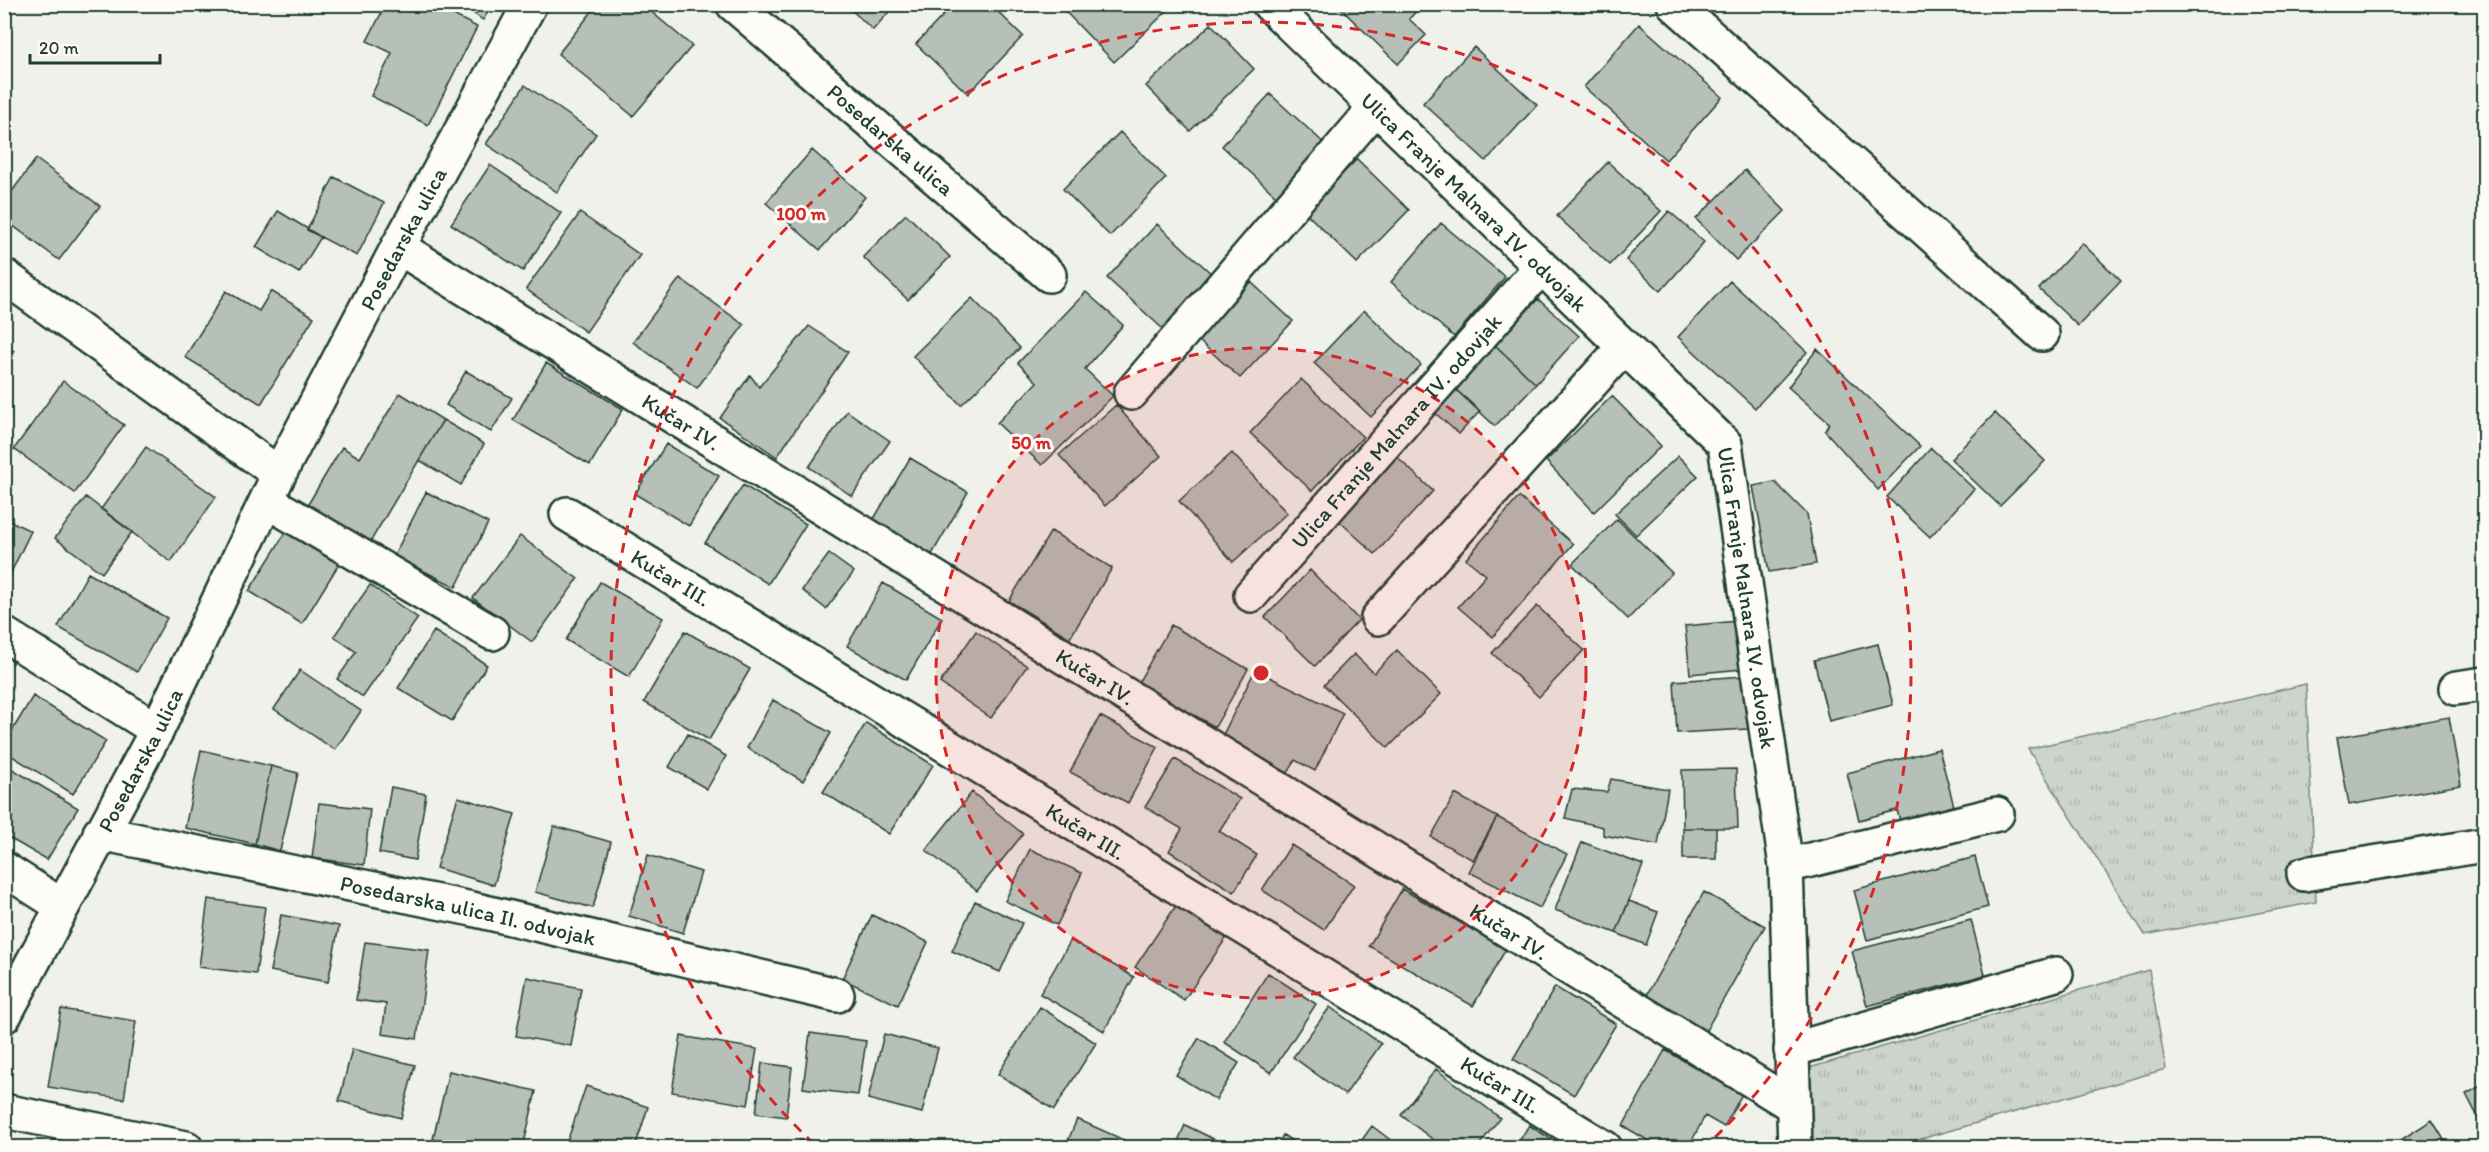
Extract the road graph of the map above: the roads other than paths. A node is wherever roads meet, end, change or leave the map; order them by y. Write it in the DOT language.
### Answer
graph roads {
  1 [pos="530,4"];
  2 [pos="733,4"];
  3 [pos="1674,4"];
  4 [pos="1282,9"];
  5 [pos="1376,107"];
  6 [pos="398,247"];
  7 [pos="1541,267"];
  8 [pos="1049,275"];
  9 [pos="4,276"];
  10 [pos="2042,334"];
  11 [pos="1624,347"];
  12 [pos="1131,393"];
  13 [pos="273,488"];
  14 [pos="567,514"];
  15 [pos="1251,595"];
  16 [pos="1378,618"];
  17 [pos="492,633"];
  18 [pos="4,634"];
  19 [pos="157,730"];
  20 [pos="1997,814"];
  21 [pos="100,833"];
  22 [pos="2484,845"];
  23 [pos="1786,866"];
  24 [pos="4,869"];
  25 [pos="2304,874"];
  26 [pos="62,906"];
  27 [pos="2056,974"];
  28 [pos="837,995"];
  29 [pos="4,1016"];
  30 [pos="1791,1050"];
  31 [pos="1792,1105"];
  32 [pos="4,1111"];
  33 [pos="186,1148"];
  34 [pos="1605,1148"];
  35 [pos="1795,1148"];
  1 -- 6 [label="street, Posedarska ulica"];
  2 -- 8 [label="street, Posedarska ulica"];
  3 -- 10 [label="street"];
  4 -- 5 [label="street, Ulica Franje Malnara IV. odvojak"];
  5 -- 7 [label="street, Ulica Franje Malnara IV. odvojak"];
  5 -- 12 [label="street"];
  6 -- 13 [label="street, Posedarska ulica"];
  6 -- 31 [label="street, Kučar IV."];
  7 -- 11 [label="street, Ulica Franje Malnara IV. odvojak"];
  7 -- 15 [label="street, Ulica Franje Malnara IV. odovjak"];
  9 -- 13 [label="street"];
  11 -- 16 [label="street"];
  11 -- 23 [label="street, Ulica Franje Malnara IV. odvojak"];
  13 -- 17 [label="street"];
  13 -- 19 [label="street, Posedarska ulica"];
  14 -- 34 [label="street, Kučar III."];
  18 -- 19 [label="street"];
  19 -- 21 [label="street, Posedarska ulica"];
  20 -- 23 [label="street"];
  21 -- 26 [label="street, Posedarska ulica"];
  21 -- 28 [label="street, Posedarska ulica II. odvojak"];
  22 -- 25 [label="street"];
  23 -- 30 [label="street, Ulica Franje Malnara IV. odvojak"];
  24 -- 26 [label="street"];
  26 -- 29 [label="street, Posedarska ulica"];
  27 -- 30 [label="street"];
  30 -- 31 [label="street, Ulica Franje Malnara IV. odvojak"];
  31 -- 35 [label="street, Ulica Franje Malnara IV. odvojak"];
  32 -- 33 [label="street"];
}
